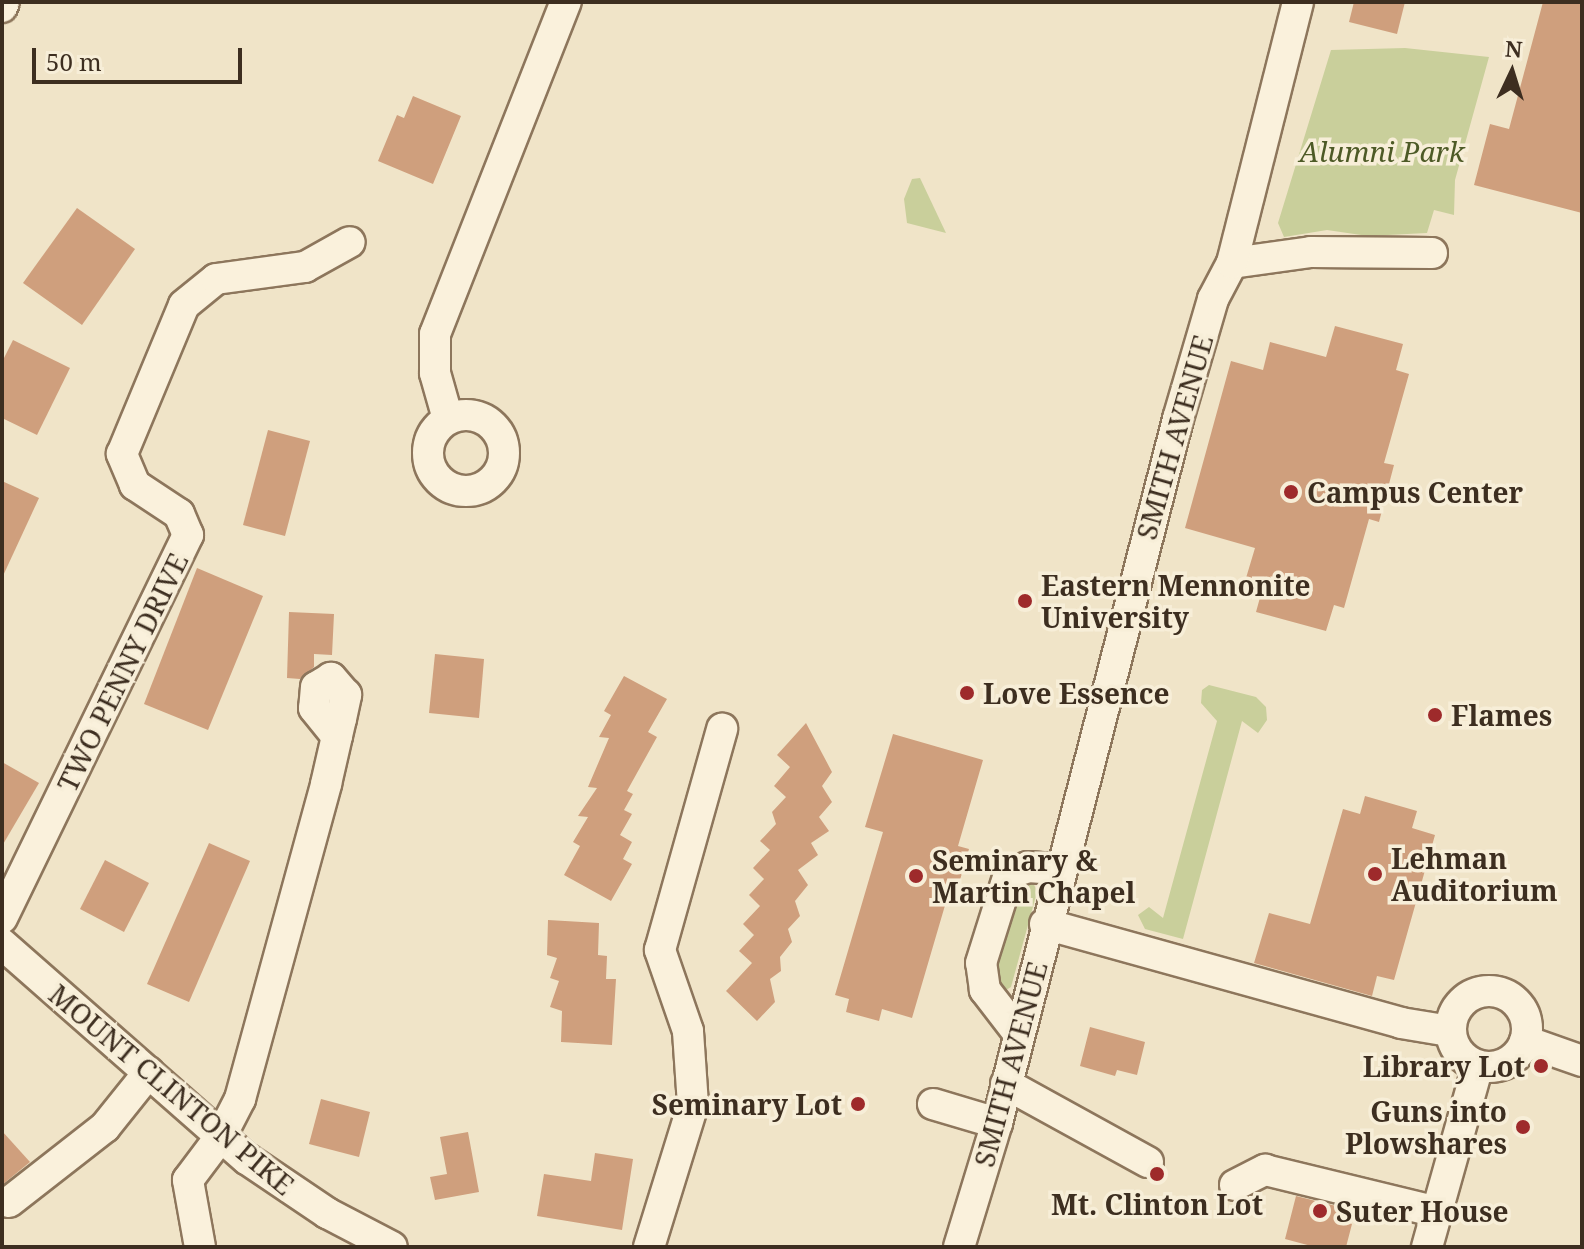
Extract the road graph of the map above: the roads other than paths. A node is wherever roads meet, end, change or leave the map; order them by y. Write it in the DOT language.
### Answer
graph roads {
  1 [pos="566,2"];
  2 [pos="1298,2"];
  3 [pos="350,242"];
  4 [pos="1432,253"];
  5 [pos="1232,263"];
  6 [pos="448,419"];
  7 [pos="722,729"];
  8 [pos="337,736"];
  9 [pos="1059,869"];
  10 [pos="2,918"];
  11 [pos="1045,924"];
  12 [pos="2,944"];
  13 [pos="1450,1031"];
  14 [pos="1019,1034"];
  15 [pos="1525,1041"];
  16 [pos="1582,1061"];
  17 [pos="1478,1066"];
  18 [pos="149,1072"];
  19 [pos="1006,1084"];
  20 [pos="933,1104"];
  21 [pos="997,1123"];
  22 [pos="221,1136"];
  23 [pos="1148,1162"];
  24 [pos="1235,1185"];
  25 [pos="9,1202"];
  26 [pos="1437,1212"];
  27 [pos="200,1247"];
  28 [pos="392,1247"];
  29 [pos="649,1247"];
  30 [pos="959,1247"];
  31 [pos="1427,1247"];
  1 -- 6 [label="street"];
  2 -- 5 [label="street, SMITH AVENUE"];
  3 -- 10 [label="street, TWO PENNY DRIVE"];
  4 -- 5 [label="street"];
  5 -- 9 [label="street, SMITH AVENUE"];
  7 -- 29 [label="street"];
  8 -- 22 [label="street"];
  9 -- 11 [label="street, SMITH AVENUE"];
  9 -- 14 [label="street"];
  11 -- 13 [label="street"];
  11 -- 14 [label="street, SMITH AVENUE"];
  12 -- 18 [label="street, MOUNT CLINTON PIKE"];
  13 -- 15 [label="street"];
  13 -- 17 [label="street"];
  14 -- 19 [label="street, SMITH AVENUE"];
  15 -- 16 [label="street"];
  15 -- 17 [label="street"];
  17 -- 26 [label="street"];
  18 -- 22 [label="street, MOUNT CLINTON PIKE"];
  18 -- 25 [label="street"];
  19 -- 21 [label="street, SMITH AVENUE"];
  19 -- 23 [label="street"];
  20 -- 21 [label="street"];
  21 -- 30 [label="street, SMITH AVENUE"];
  22 -- 27 [label="street"];
  22 -- 28 [label="street, MOUNT CLINTON PIKE"];
  24 -- 26 [label="street"];
  26 -- 31 [label="street"];
}
